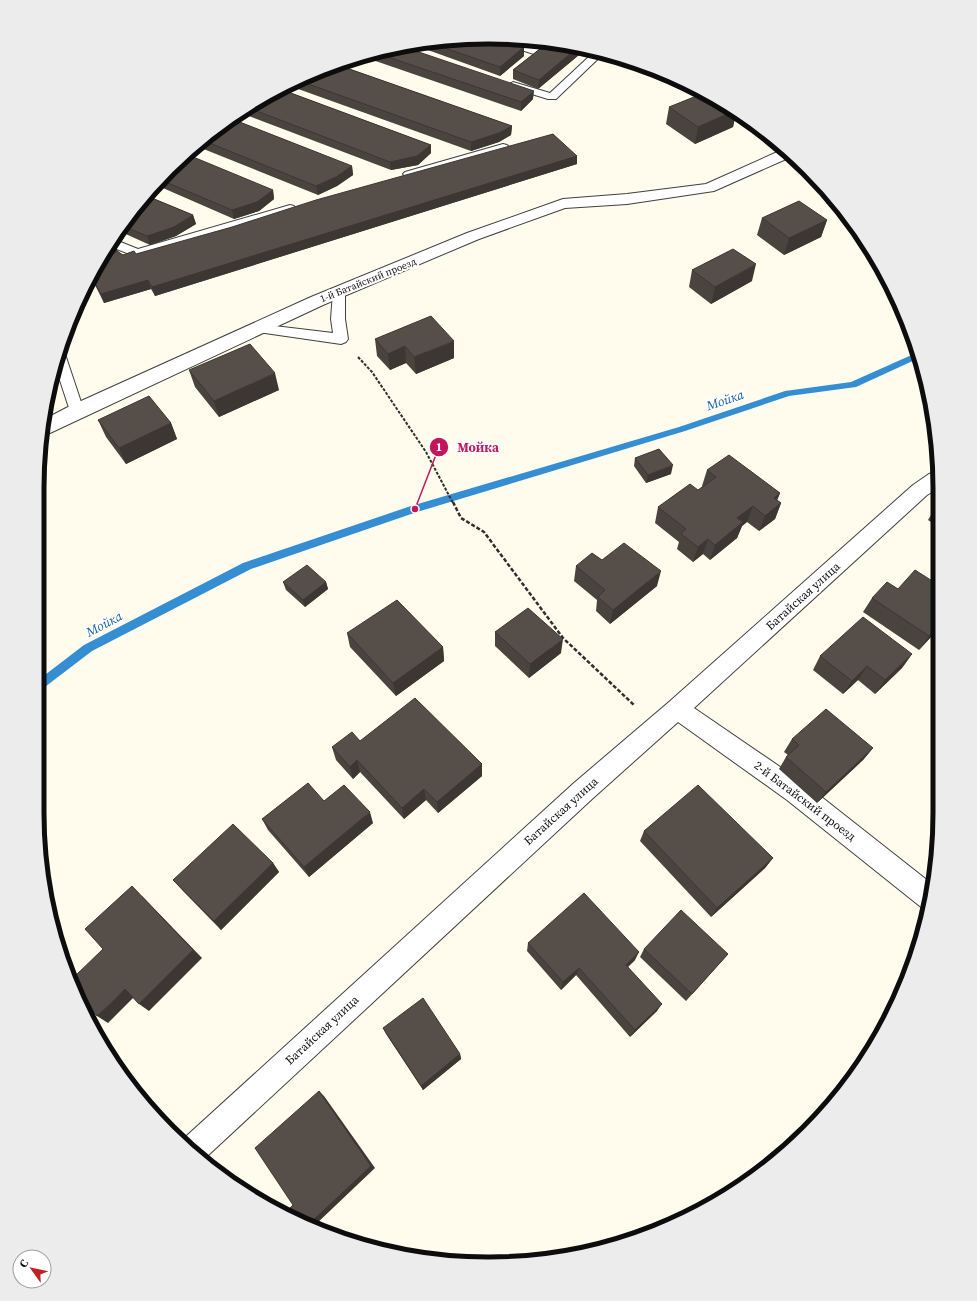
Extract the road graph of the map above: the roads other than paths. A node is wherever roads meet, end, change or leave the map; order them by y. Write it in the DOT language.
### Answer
graph roads {
  1 [pos="516,45"];
  2 [pos="547,48"];
  3 [pos="541,53"];
  4 [pos="594,57"];
  5 [pos="530,63"];
  6 [pos="519,73"];
  7 [pos="503,146"];
  8 [pos="783,155"];
  9 [pos="396,178"];
  10 [pos="305,204"];
  11 [pos="117,245"];
  12 [pos="339,292"];
  13 [pos="258,328"];
  14 [pos="62,365"];
  15 [pos="77,411"];
  16 [pos="49,425"];
  17 [pos="933,481"];
  18 [pos="677,709"];
  19 [pos="925,894"];
  20 [pos="195,1147"];
  1 -- 3 [label="lane"];
  2 -- 3 [label="lane"];
  3 -- 5 [label="lane"];
  4 -- 6 [label="lane"];
  7 -- 9 [label="lane"];
  8 -- 12 [label="street, 1-й Батайский проезд"];
  10 -- 11 [label="lane"];
  12 -- 13 [label="street, 1-й Батайский проезд"];
  12 -- 13 [label="lane"];
  13 -- 15 [label="street, 1-й Батайский проезд"];
  14 -- 15 [label="lane"];
  15 -- 16 [label="street, 1-й Батайский проезд"];
  17 -- 18 [label="street, Батайская улица"];
  18 -- 19 [label="street, 2-й Батайский проезд"];
  18 -- 20 [label="street, Батайская улица"];
}
